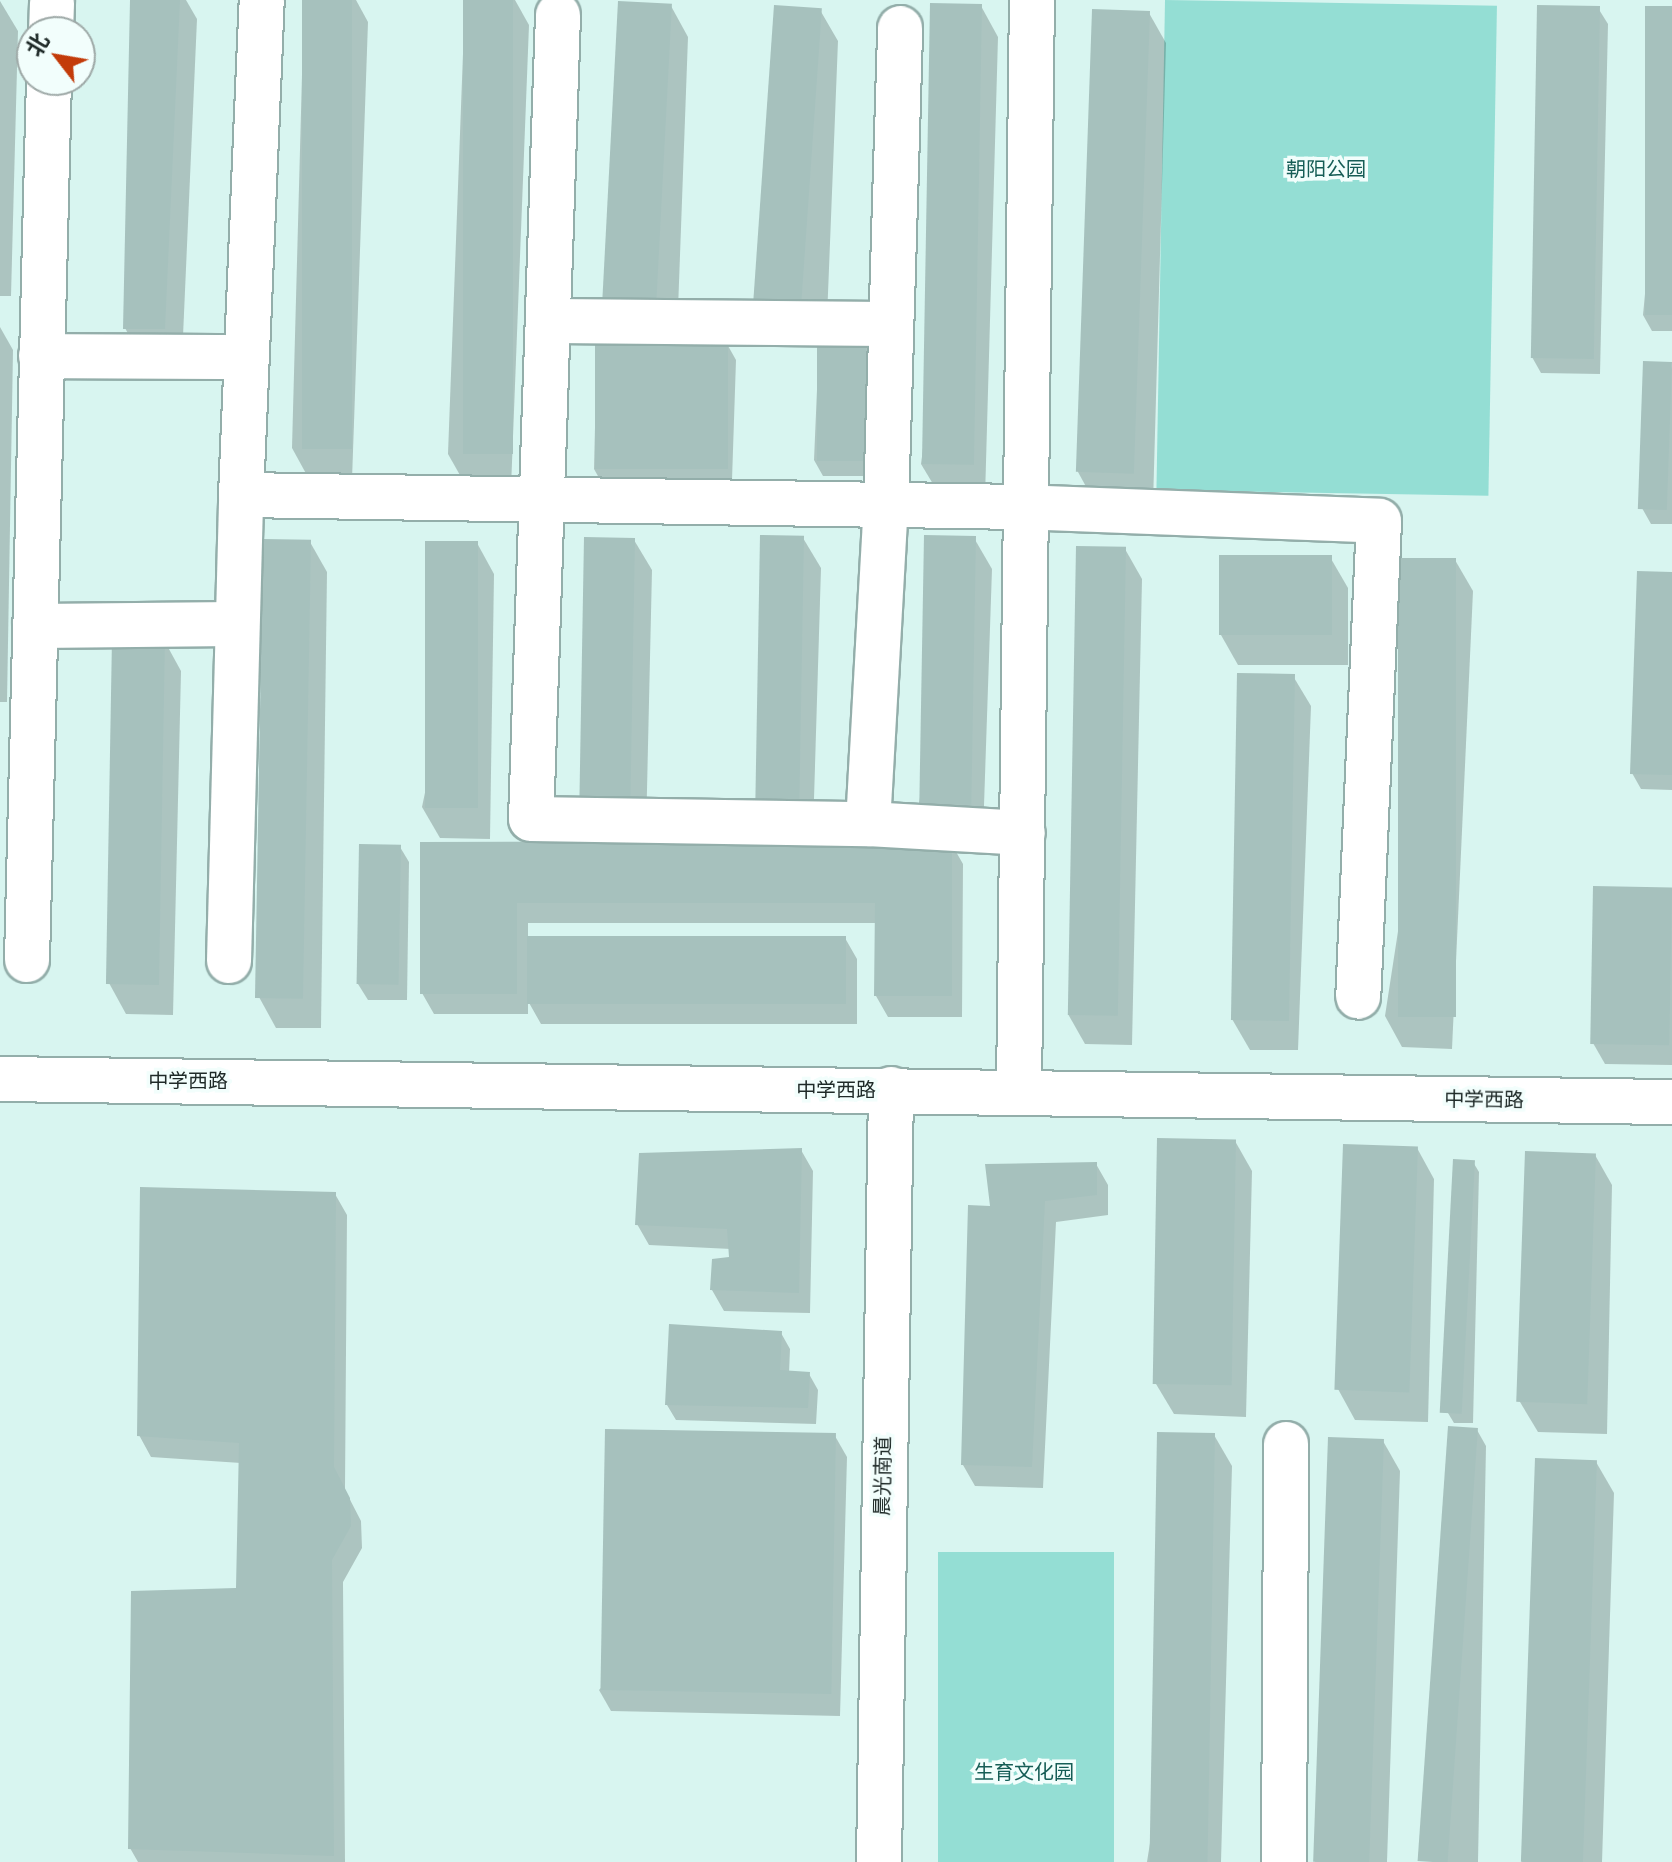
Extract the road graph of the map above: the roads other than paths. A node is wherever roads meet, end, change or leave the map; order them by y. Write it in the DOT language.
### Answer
graph roads {
  1 [pos="262,0"];
  2 [pos="1032,0"];
  3 [pos="558,15"];
  4 [pos="900,28"];
  5 [pos="49,96"];
  6 [pos="549,321"];
  7 [pos="891,324"];
  8 [pos="41,356"];
  9 [pos="246,357"];
  10 [pos="241,495"];
  11 [pos="543,499"];
  12 [pos="886,505"];
  13 [pos="1022,507"];
  14 [pos="237,624"];
  15 [pos="35,626"];
  16 [pos="868,824"];
  17 [pos="1023,833"];
  18 [pos="27,960"];
  19 [pos="229,961"];
  20 [pos="1358,997"];
  21 [pos="0,1079"];
  22 [pos="891,1089"];
  23 [pos="1019,1090"];
  24 [pos="1672,1102"];
  25 [pos="1286,1444"];
  26 [pos="879,1862"];
  27 [pos="1284,1862"];
  1 -- 9 [label="street"];
  2 -- 13 [label="street"];
  3 -- 6 [label="street"];
  4 -- 7 [label="street"];
  5 -- 8 [label="street"];
  6 -- 7 [label="street"];
  6 -- 11 [label="street"];
  7 -- 12 [label="street"];
  8 -- 9 [label="street"];
  8 -- 15 [label="street"];
  9 -- 10 [label="street"];
  10 -- 11 [label="street"];
  10 -- 14 [label="street"];
  11 -- 12 [label="street"];
  11 -- 16 [label="street"];
  12 -- 13 [label="street"];
  12 -- 16 [label="street"];
  13 -- 17 [label="street"];
  13 -- 20 [label="street"];
  14 -- 15 [label="street"];
  14 -- 19 [label="street"];
  15 -- 18 [label="street"];
  16 -- 17 [label="street"];
  17 -- 23 [label="street"];
  21 -- 22 [label="street, 中学西路"];
  22 -- 23 [label="street, 中学西路"];
  22 -- 26 [label="street, 晨光南道"];
  23 -- 24 [label="street, 中学西路"];
  25 -- 27 [label="street"];
}
